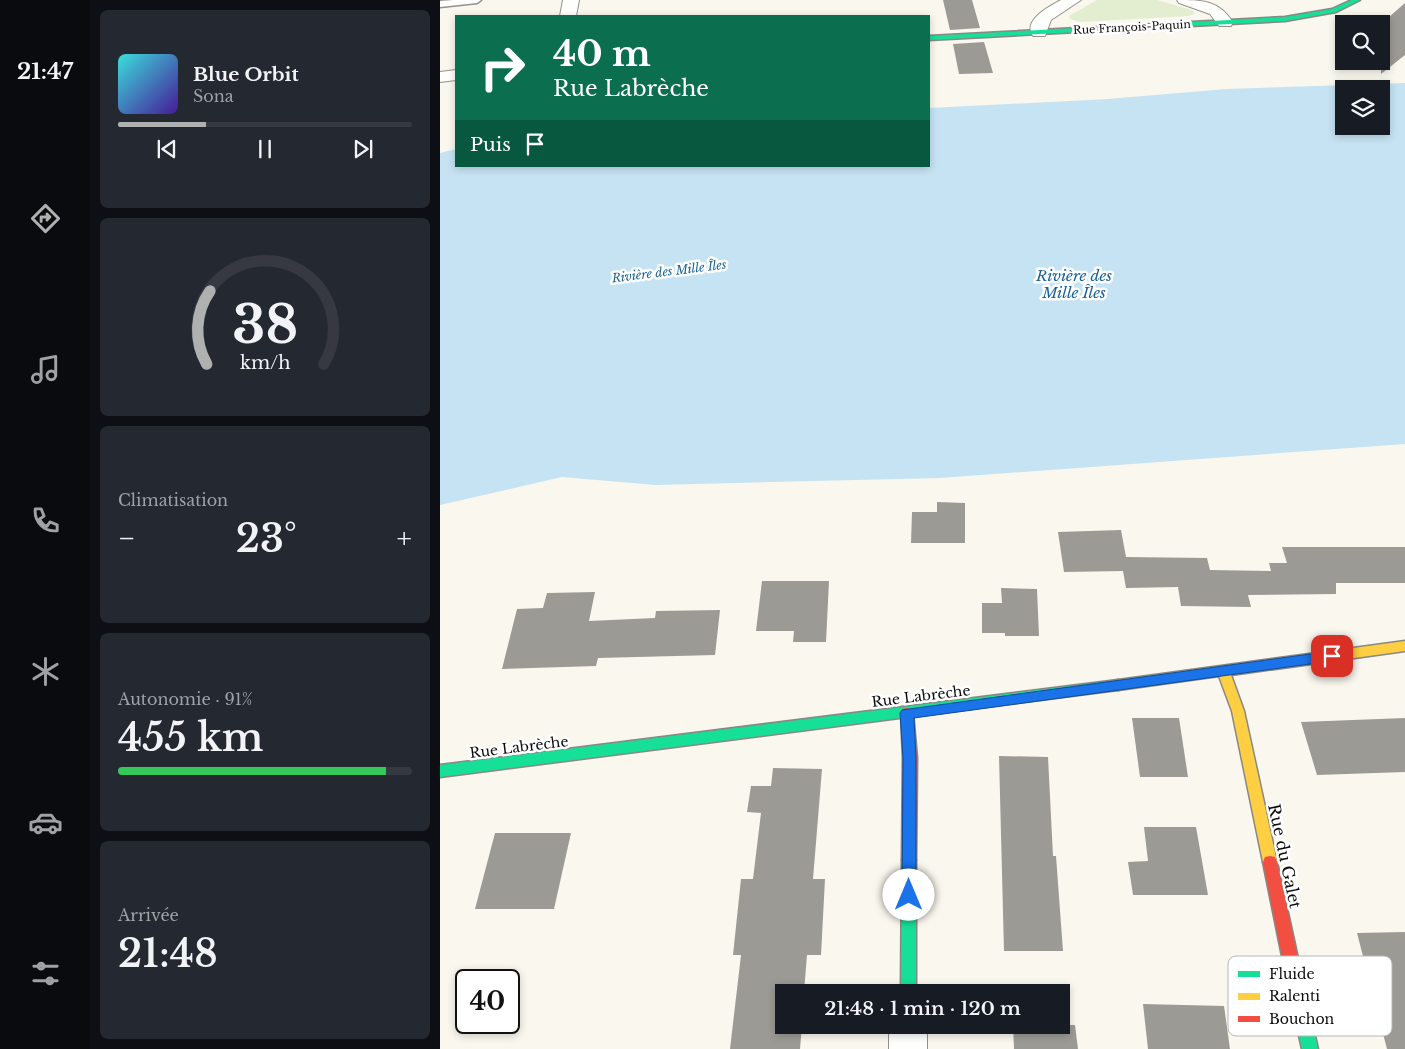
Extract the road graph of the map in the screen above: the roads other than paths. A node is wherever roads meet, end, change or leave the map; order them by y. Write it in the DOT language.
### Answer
graph roads {
  1 [pos="477,0"];
  2 [pos="571,0"];
  3 [pos="1073,0"];
  4 [pos="1185,0"];
  5 [pos="1357,0"];
  6 [pos="440,4"];
  7 [pos="568,15"];
  8 [pos="1226,22"];
  9 [pos="1039,32"];
  10 [pos="930,38"];
  11 [pos="455,75"];
  12 [pos="440,77"];
  13 [pos="1405,646"];
  14 [pos="1223,671"];
  15 [pos="907,713"];
  16 [pos="440,771"];
  17 [pos="1290,956"];
  18 [pos="908,984"];
  19 [pos="908,1034"];
  20 [pos="1307,1036"];
  21 [pos="908,1049"];
  22 [pos="1310,1049"];
  1 -- 6 [label="lane"];
  2 -- 7 [label="street"];
  3 -- 9 [label="street, Rue François-Paquin"];
  4 -- 8 [label="street, Rue François-Paquin"];
  5 -- 8 [label="street, Rue François-Paquin"];
  8 -- 9 [label="street, Rue François-Paquin"];
  9 -- 10 [label="street, Rue François-Paquin"];
  11 -- 12 [label="street"];
  13 -- 14 [label="street, Rue Labrèche"];
  14 -- 15 [label="street, Rue Labrèche"];
  14 -- 17 [label="street, Rue du Galet"];
  15 -- 16 [label="street, Rue Labrèche"];
  15 -- 18 [label="street"];
  19 -- 21 [label="street"];
  20 -- 22 [label="street, Rue du Galet"];
}
